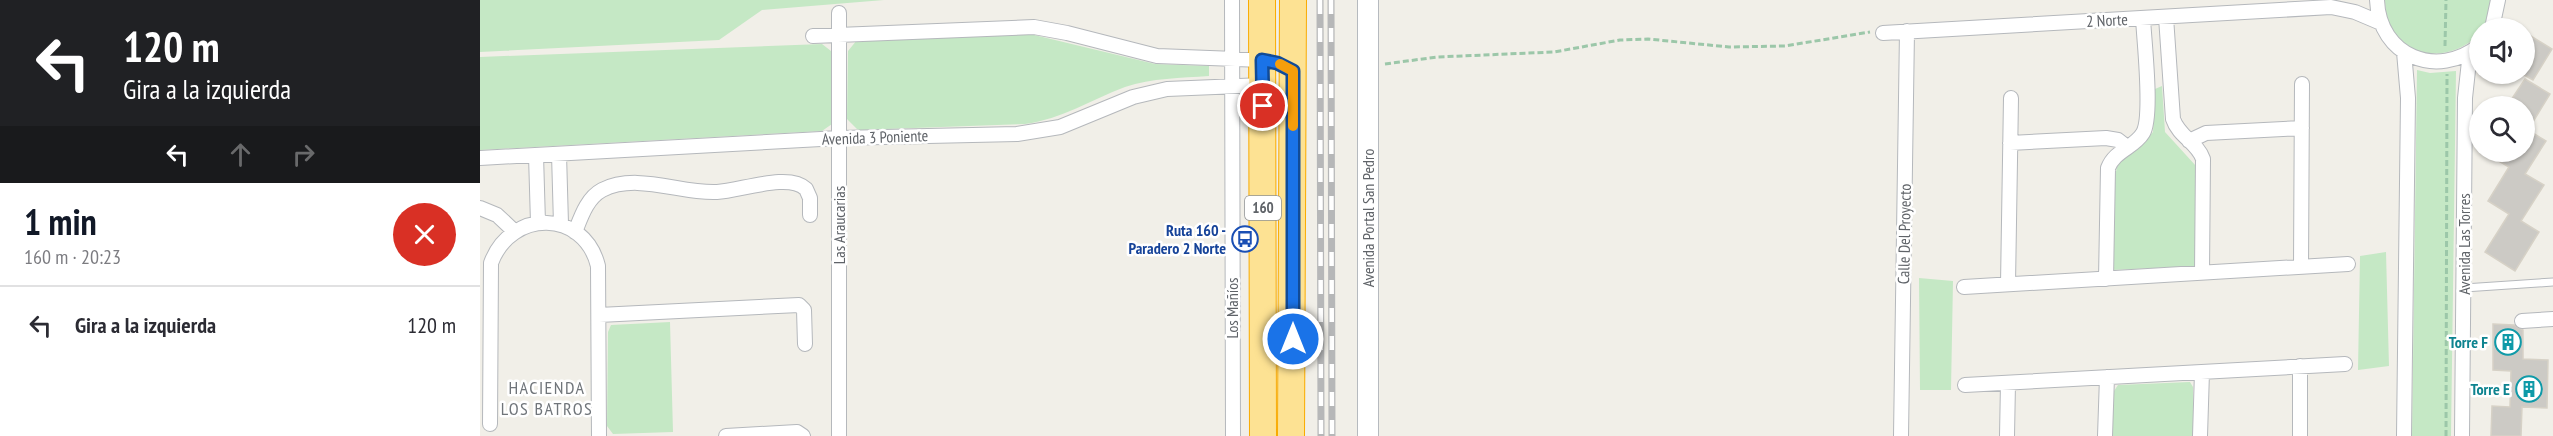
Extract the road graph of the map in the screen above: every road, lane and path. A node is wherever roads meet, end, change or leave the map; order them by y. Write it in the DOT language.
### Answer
graph roads {
  1 [pos="1232,0"];
  2 [pos="1262,0"];
  3 [pos="1293,0"];
  4 [pos="1368,0"];
  5 [pos="2351,0"];
  6 [pos="2377,0"];
  7 [pos="2446,0"];
  8 [pos="2498,0"];
  9 [pos="2331,7"];
  10 [pos="839,13"];
  11 [pos="2166,17"];
  12 [pos="2143,18"];
  13 [pos="2494,18"];
  14 [pos="2381,23"];
  15 [pos="1907,31"];
  16 [pos="1862,32"];
  17 [pos="1883,33"];
  18 [pos="839,34"];
  19 [pos="813,36"];
  20 [pos="2469,51"];
  21 [pos="2404,52"];
  22 [pos="1232,58"];
  23 [pos="1262,60"];
  24 [pos="2446,61"];
  25 [pos="1368,65"];
  26 [pos="1293,71"];
  27 [pos="2469,78"];
  28 [pos="2302,84"];
  29 [pos="1232,86"];
  30 [pos="1263,86"];
  31 [pos="2011,98"];
  32 [pos="2302,128"];
  33 [pos="839,138"];
  34 [pos="2188,141"];
  35 [pos="2010,142"];
  36 [pos="2127,147"];
  37 [pos="559,154"];
  38 [pos="536,155"];
  39 [pos="480,158"];
  40 [pos="480,208"];
  41 [pos="810,215"];
  42 [pos="538,223"];
  43 [pos="561,224"];
  44 [pos="514,231"];
  45 [pos="575,232"];
  46 [pos="2348,264"];
  47 [pos="2301,267"];
  48 [pos="2202,273"];
  49 [pos="2106,279"];
  50 [pos="2553,282"];
  51 [pos="2008,284"];
  52 [pos="1964,287"];
  53 [pos="2464,288"];
  54 [pos="599,315"];
  55 [pos="484,318"];
  56 [pos="2553,319"];
  57 [pos="2522,321"];
  58 [pos="805,345"];
  59 [pos="2345,364"];
  60 [pos="2301,366"];
  61 [pos="2202,372"];
  62 [pos="2107,377"];
  63 [pos="2008,383"];
  64 [pos="1965,386"];
  65 [pos="490,424"];
  66 [pos="598,436"];
  67 [pos="726,436"];
  68 [pos="803,436"];
  69 [pos="839,436"];
  70 [pos="1233,436"];
  71 [pos="1263,436"];
  72 [pos="1291,436"];
  73 [pos="1368,436"];
  74 [pos="1901,436"];
  75 [pos="2007,436"];
  76 [pos="2105,436"];
  77 [pos="2200,436"];
  78 [pos="2300,436"];
  79 [pos="2404,436"];
  80 [pos="2446,436"];
  81 [pos="2462,436"];
  1 -- 22 [label="street, Los Mañíos"];
  2 -- 23 [label="highway, 160"];
  3 -- 26 [label="highway, 160"];
  4 -- 25 [label="street, Avenida Portal San Pedro"];
  5 -- 9 [label="street, 2 Norte"];
  6 -- 14 [label="street"];
  7 -- 24 [label="path"];
  8 -- 13 [label="street"];
  9 -- 11 [label="street, 2 Norte"];
  9 -- 14 [label="street, 2 Norte"];
  10 -- 18 [label="street, Las Araucarias"];
  11 -- 12 [label="street, 2 Norte"];
  11 -- 34 [label="street"];
  12 -- 15 [label="street, 2 Norte"];
  12 -- 36 [label="street"];
  14 -- 21 [label="street"];
  15 -- 17 [label="street, 2 Norte"];
  15 -- 74 [label="street, Calle Del Proyecto"];
  16 -- 25 [label="path"];
  18 -- 19 [label="street"];
  18 -- 22 [label="street"];
  18 -- 33 [label="street, Las Araucarias"];
  20 -- 24 [label="street"];
  21 -- 24 [label="street"];
  21 -- 79 [label="street"];
  22 -- 23 [label="street"];
  22 -- 29 [label="street, Los Mañíos"];
  23 -- 26 [label="highway"];
  23 -- 30 [label="highway, 160"];
  24 -- 80 [label="path"];
  25 -- 73 [label="street, Avenida Portal San Pedro"];
  26 -- 30 [label="highway"];
  26 -- 72 [label="highway, 160"];
  27 -- 53 [label="street, Avenida Las Torres"];
  28 -- 32 [label="street"];
  29 -- 30 [label="street, Avenida 3 Poniente"];
  29 -- 33 [label="street, Avenida 3 Poniente"];
  29 -- 70 [label="street, Los Mañíos"];
  30 -- 71 [label="highway, 160"];
  31 -- 35 [label="street"];
  32 -- 34 [label="street"];
  32 -- 47 [label="street"];
  33 -- 37 [label="street, Avenida 3 Poniente"];
  33 -- 69 [label="street, Las Araucarias"];
  34 -- 48 [label="street"];
  35 -- 36 [label="street"];
  35 -- 51 [label="street"];
  36 -- 49 [label="street"];
  37 -- 38 [label="street, Avenida 3 Poniente"];
  37 -- 43 [label="street"];
  38 -- 39 [label="street, Avenida 3 Poniente"];
  38 -- 42 [label="street"];
  40 -- 44 [label="street"];
  41 -- 45 [label="street"];
  42 -- 43 [label="street"];
  42 -- 44 [label="street"];
  43 -- 45 [label="street"];
  44 -- 55 [label="street"];
  45 -- 54 [label="street"];
  46 -- 47 [label="street"];
  47 -- 48 [label="street"];
  48 -- 49 [label="street"];
  49 -- 51 [label="street"];
  50 -- 53 [label="lane"];
  51 -- 52 [label="street"];
  53 -- 81 [label="street, Avenida Las Torres"];
  54 -- 58 [label="street"];
  54 -- 66 [label="street"];
  55 -- 65 [label="street"];
  56 -- 57 [label="street"];
  59 -- 60 [label="street"];
  60 -- 61 [label="street"];
  60 -- 78 [label="street"];
  61 -- 62 [label="street"];
  61 -- 77 [label="street"];
  62 -- 63 [label="street"];
  62 -- 76 [label="street"];
  63 -- 64 [label="street"];
  63 -- 75 [label="street"];
  67 -- 68 [label="street"];
}
